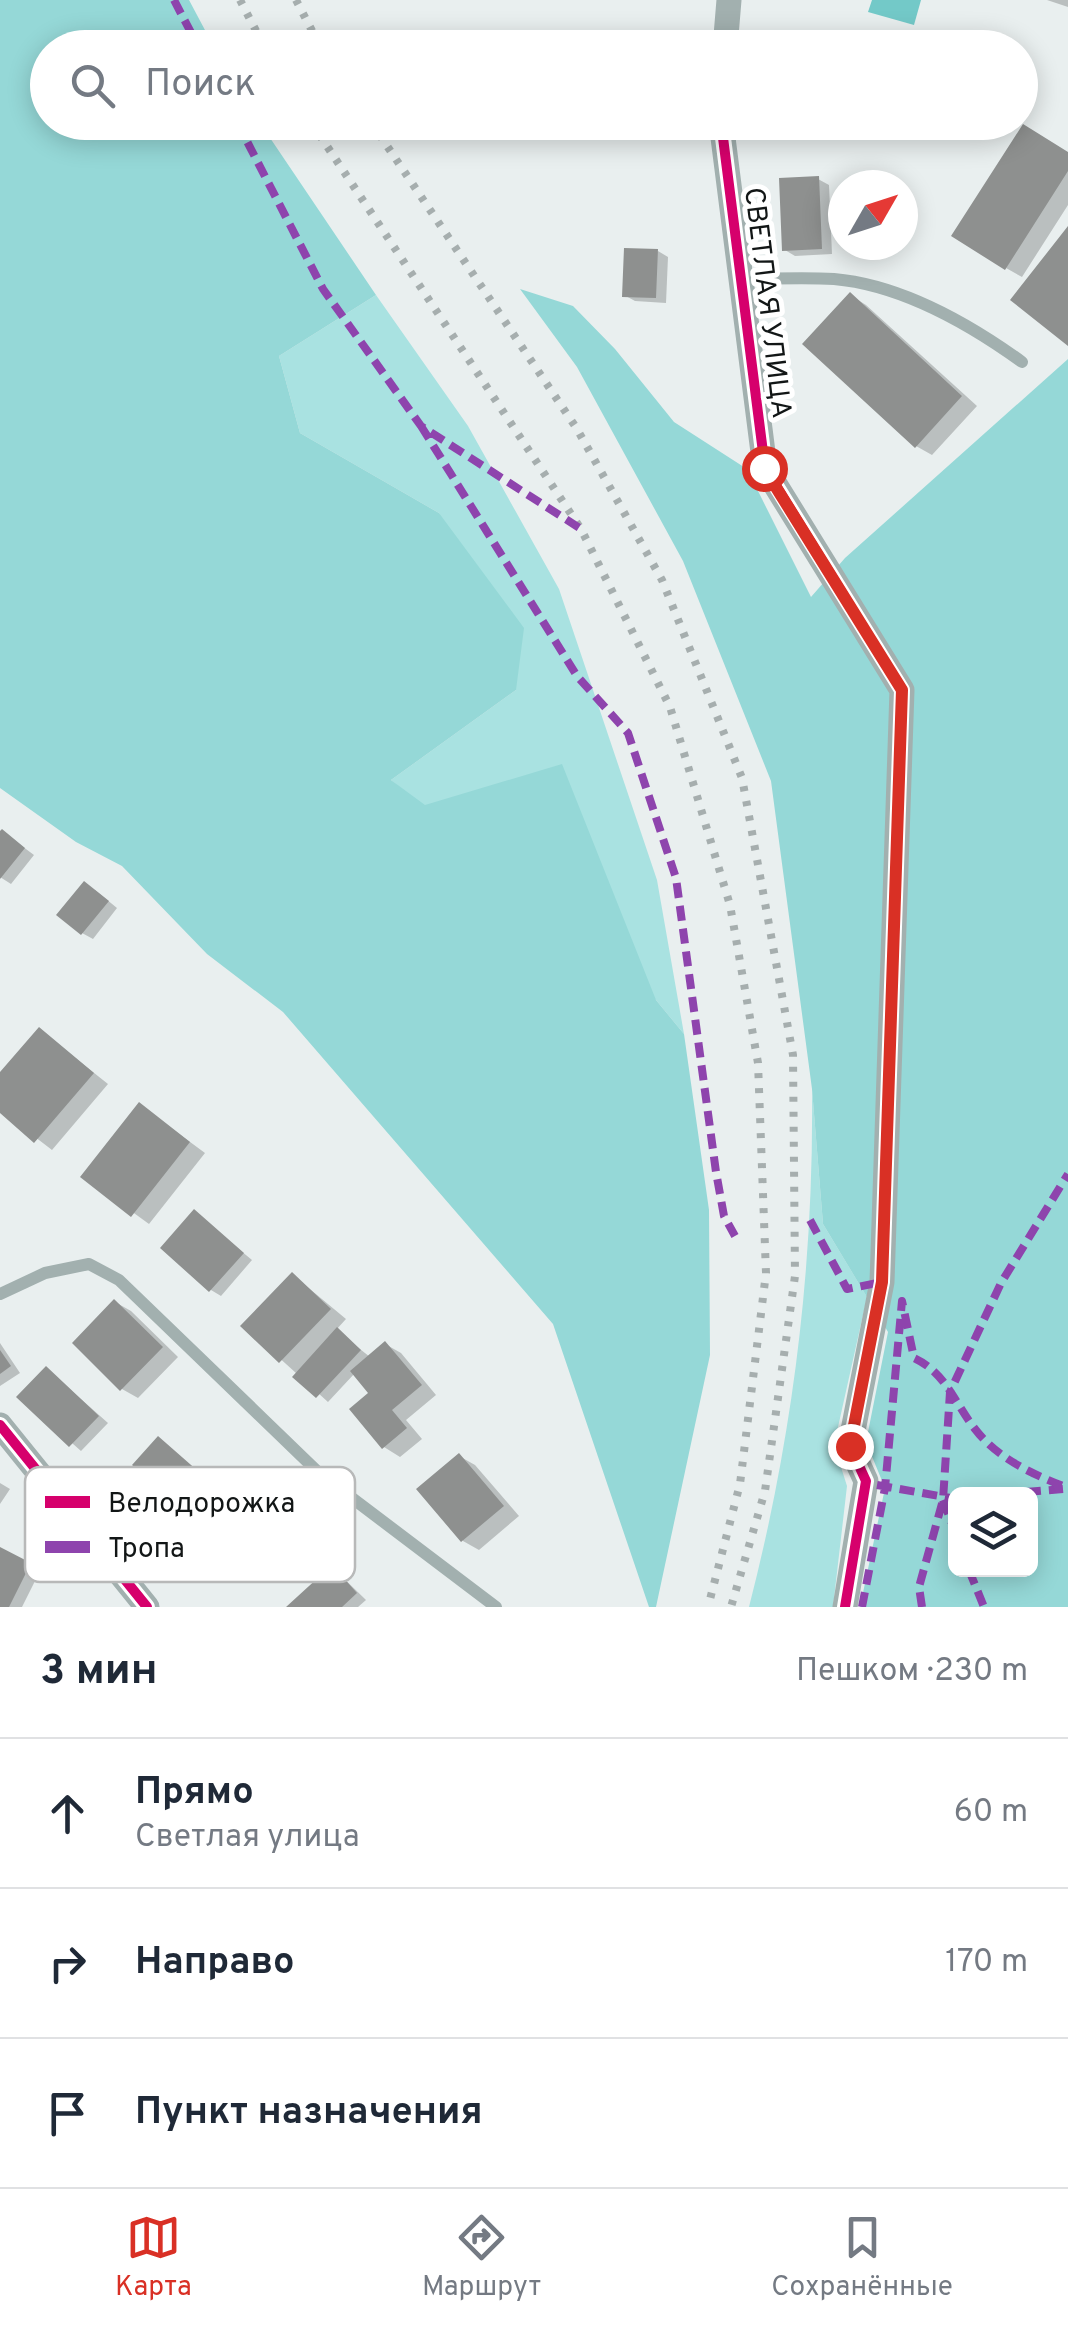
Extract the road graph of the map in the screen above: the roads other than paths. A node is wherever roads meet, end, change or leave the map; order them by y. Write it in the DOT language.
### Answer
graph roads {
  1 [pos="729,0"];
  2 [pos="726,30"];
  3 [pos="723,140"];
  4 [pos="741,279"];
  5 [pos="1022,362"];
  6 [pos="0,1294"];
  7 [pos="0,1425"];
  8 [pos="34,1467"];
  9 [pos="313,1467"];
  10 [pos="355,1500"];
  11 [pos="127,1582"];
  12 [pos="147,1607"];
  13 [pos="496,1607"];
  14 [pos="845,1607"];
  1 -- 2 [label="street"];
  3 -- 4 [label="street, СВЕТЛАЯ УЛИЦА"];
  4 -- 5 [label="lane"];
  4 -- 14 [label="street, СВЕТЛАЯ УЛИЦА"];
  6 -- 9 [label="lane"];
  7 -- 8 [label="street"];
  10 -- 13 [label="lane"];
  11 -- 12 [label="street"];
}
